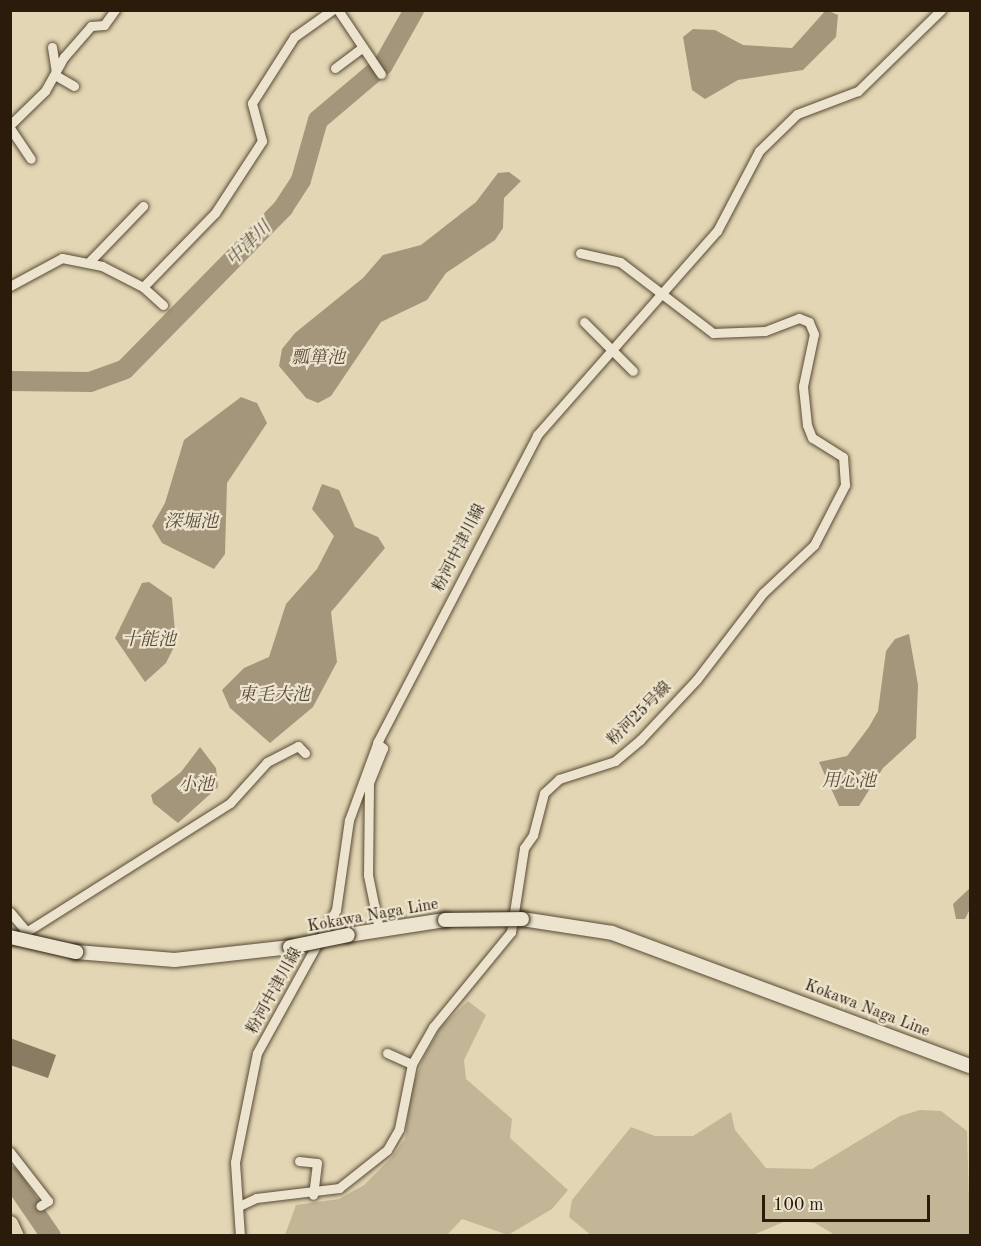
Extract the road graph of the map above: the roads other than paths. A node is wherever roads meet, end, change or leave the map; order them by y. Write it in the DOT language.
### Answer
graph roads {
  1 [pos="115,10"];
  2 [pos="332,10"];
  3 [pos="338,10"];
  4 [pos="941,10"];
  5 [pos="52,47"];
  6 [pos="363,50"];
  7 [pos="335,68"];
  8 [pos="56,74"];
  9 [pos="381,74"];
  10 [pos="74,86"];
  11 [pos="10,127"];
  12 [pos="31,159"];
  13 [pos="143,206"];
  14 [pos="580,253"];
  15 [pos="89,262"];
  16 [pos="10,286"];
  17 [pos="143,287"];
  18 [pos="660,297"];
  19 [pos="163,305"];
  20 [pos="584,322"];
  21 [pos="610,351"];
  22 [pos="633,371"];
  23 [pos="377,743"];
  24 [pos="305,753"];
  25 [pos="10,912"];
  26 [pos="379,929"];
  27 [pos="27,932"];
  28 [pos="10,939"];
  29 [pos="387,1053"];
  30 [pos="412,1064"];
  31 [pos="970,1066"];
  32 [pos="10,1152"];
  33 [pos="299,1161"];
  34 [pos="313,1195"];
  35 [pos="40,1206"];
  36 [pos="239,1206"];
  37 [pos="10,1223"];
  38 [pos="16,1236"];
  39 [pos="240,1236"];
  1 -- 8 [label="street"];
  2 -- 17 [label="street"];
  3 -- 6 [label="street"];
  4 -- 18 [label="street, 粉河中津川線"];
  5 -- 8 [label="street"];
  6 -- 7 [label="street"];
  6 -- 9 [label="street"];
  8 -- 10 [label="street"];
  8 -- 11 [label="street"];
  11 -- 12 [label="street"];
  13 -- 15 [label="street"];
  14 -- 18 [label="street"];
  15 -- 16 [label="street"];
  15 -- 17 [label="street"];
  17 -- 19 [label="street"];
  18 -- 21 [label="street, 粉河中津川線"];
  18 -- 30 [label="street, 粉河25号線"];
  20 -- 21 [label="street"];
  21 -- 22 [label="street"];
  21 -- 23 [label="street, 粉河中津川線"];
  23 -- 26 [label="street"];
  23 -- 36 [label="street, 粉河中津川線"];
  24 -- 27 [label="street"];
  25 -- 27 [label="street"];
  26 -- 28 [label="main road, Kokawa Naga Line, bridge"];
  26 -- 31 [label="main road, Kokawa Naga Line, bridge"];
  27 -- 28 [label="street"];
  29 -- 30 [label="street"];
  30 -- 34 [label="street, 粉河25号線"];
  32 -- 35 [label="street"];
  33 -- 34 [label="street"];
  34 -- 36 [label="street, 粉河25号線"];
  36 -- 39 [label="street, 粉河中津川線"];
  37 -- 38 [label="main road"];
}
